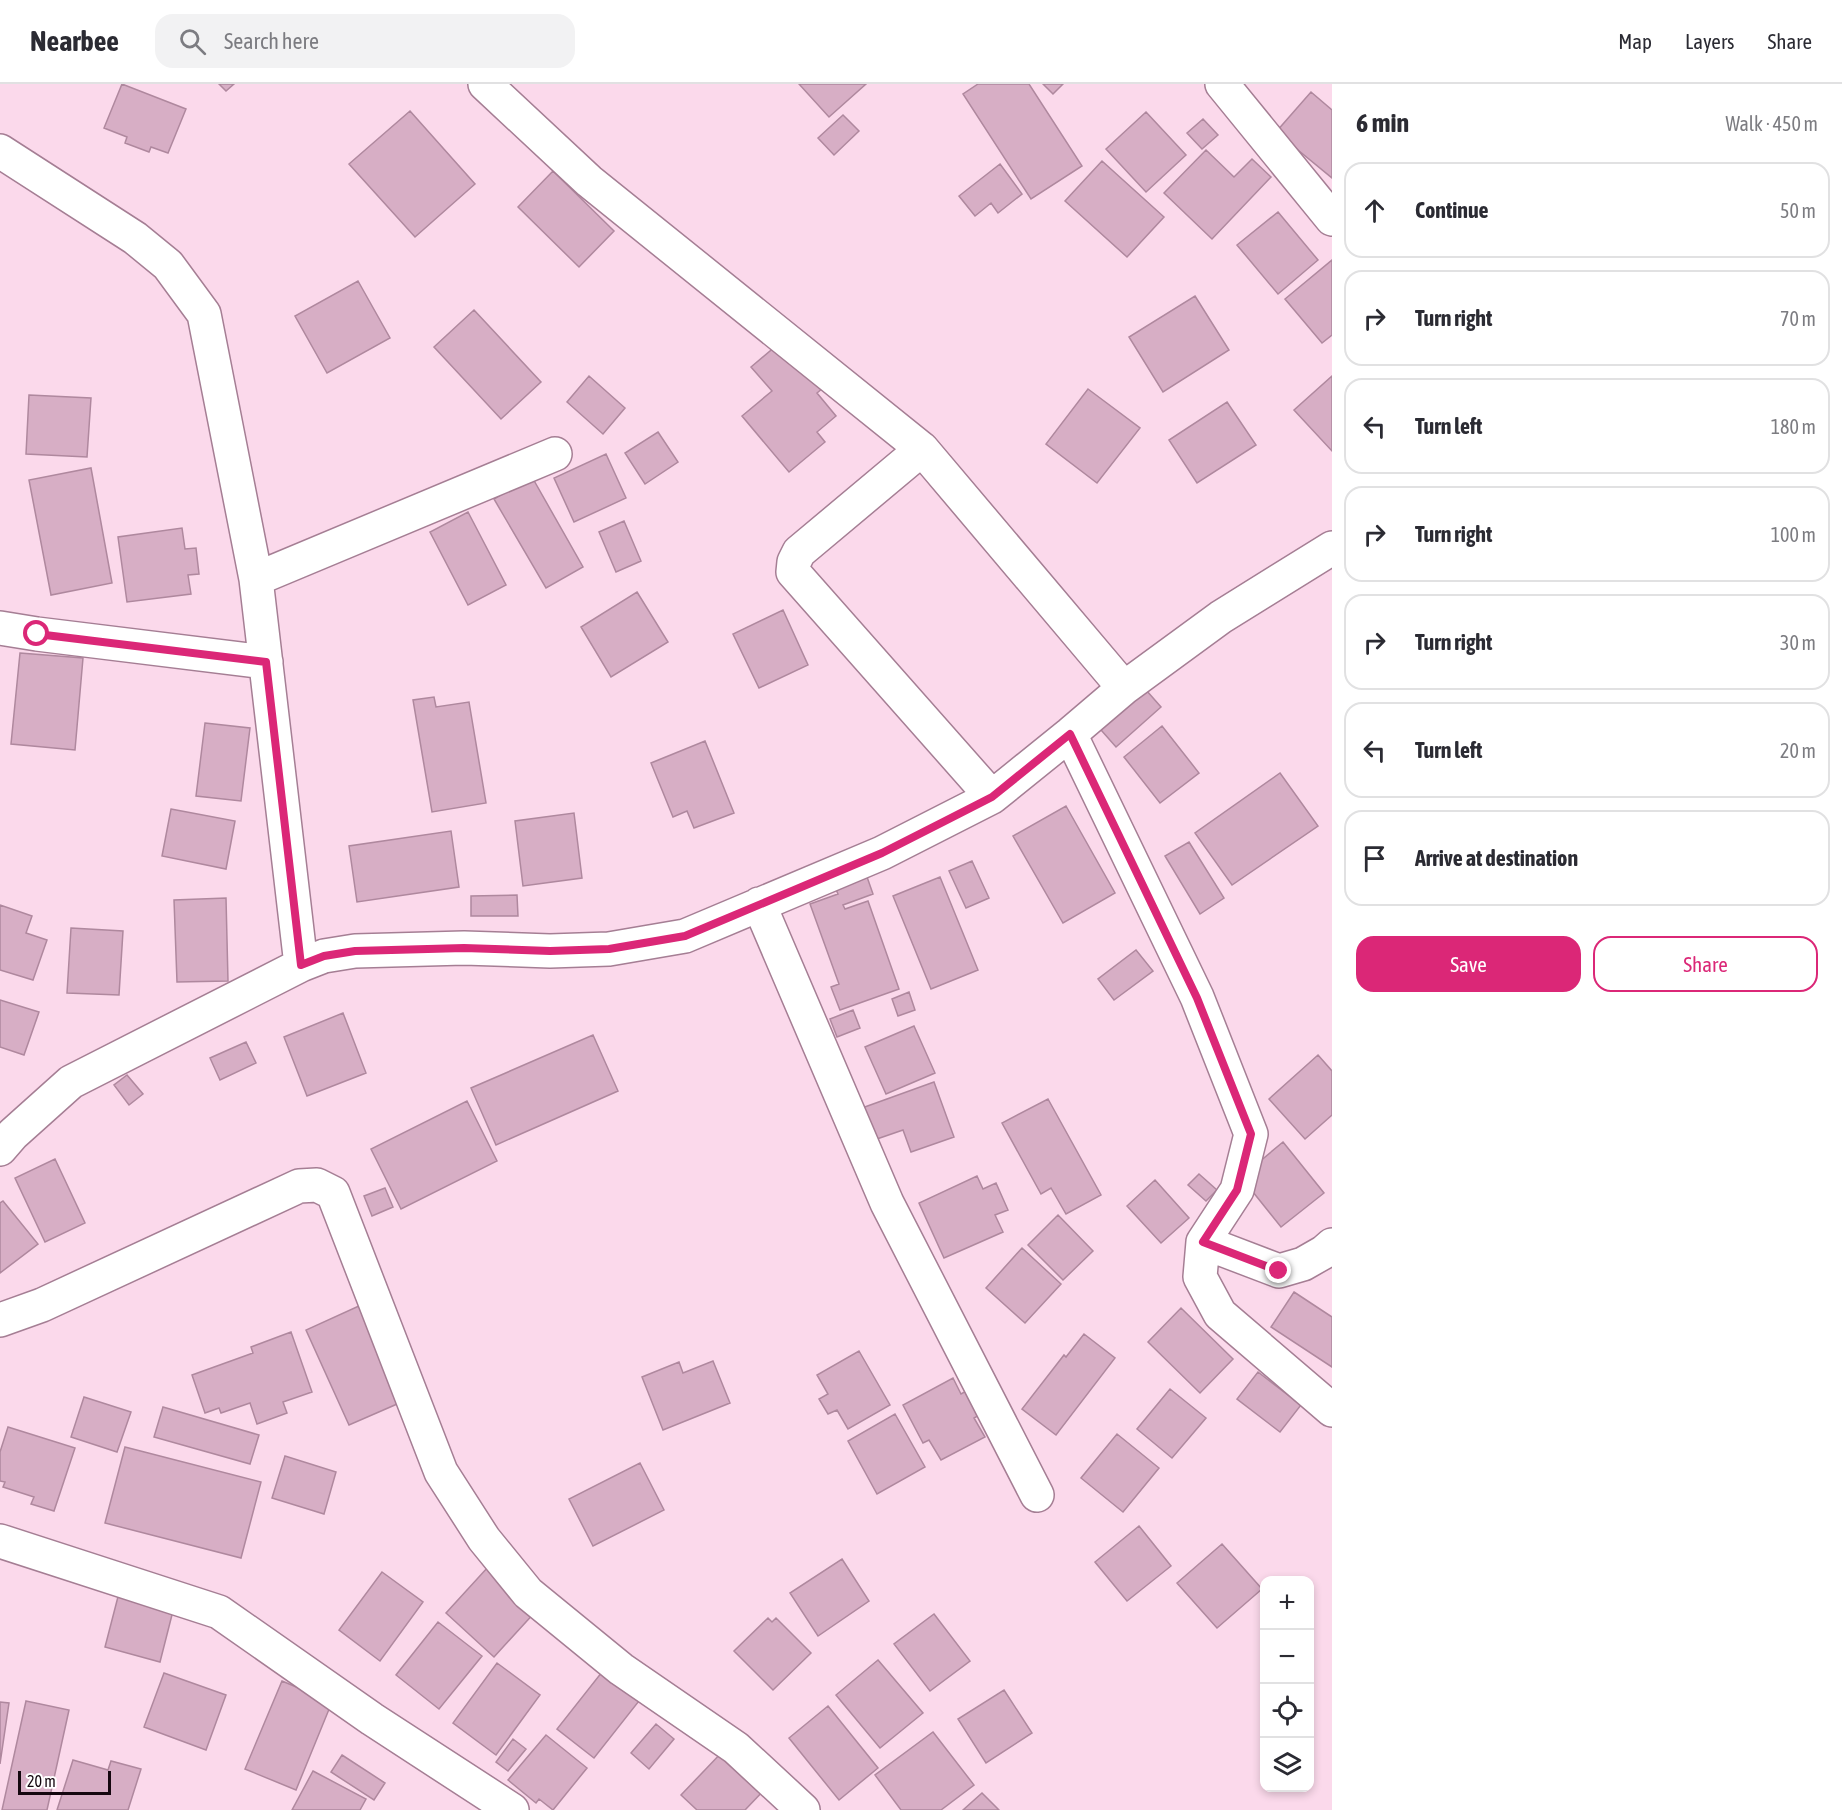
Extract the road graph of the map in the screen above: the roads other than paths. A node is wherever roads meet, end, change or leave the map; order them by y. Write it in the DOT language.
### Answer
graph roads {
  1 [pos="485,84"];
  2 [pos="1222,84"];
  3 [pos="0,151"];
  4 [pos="1332,219"];
  5 [pos="922,449"];
  6 [pos="555,454"];
  7 [pos="1332,548"];
  8 [pos="256,579"];
  9 [pos="0,628"];
  10 [pos="266,662"];
  11 [pos="1124,688"];
  12 [pos="1070,734"];
  13 [pos="992,797"];
  14 [pos="759,904"];
  15 [pos="301,965"];
  16 [pos="0,1149"];
  17 [pos="1203,1242"];
  18 [pos="1332,1245"];
  19 [pos="0,1320"];
  20 [pos="1332,1410"];
  21 [pos="1037,1495"];
  22 [pos="0,1541"];
  23 [pos="512,1810"];
  24 [pos="803,1810"];
  1 -- 5 [label="street"];
  2 -- 4 [label="street"];
  3 -- 8 [label="street"];
  5 -- 11 [label="street"];
  5 -- 13 [label="street"];
  6 -- 8 [label="street"];
  7 -- 11 [label="street"];
  8 -- 10 [label="street"];
  9 -- 10 [label="street"];
  10 -- 15 [label="street"];
  11 -- 12 [label="street"];
  12 -- 13 [label="street"];
  12 -- 17 [label="street"];
  13 -- 14 [label="street"];
  14 -- 15 [label="street"];
  14 -- 21 [label="street"];
  15 -- 16 [label="street"];
  17 -- 18 [label="street"];
  17 -- 20 [label="street"];
  19 -- 24 [label="street"];
  22 -- 23 [label="street"];
}
